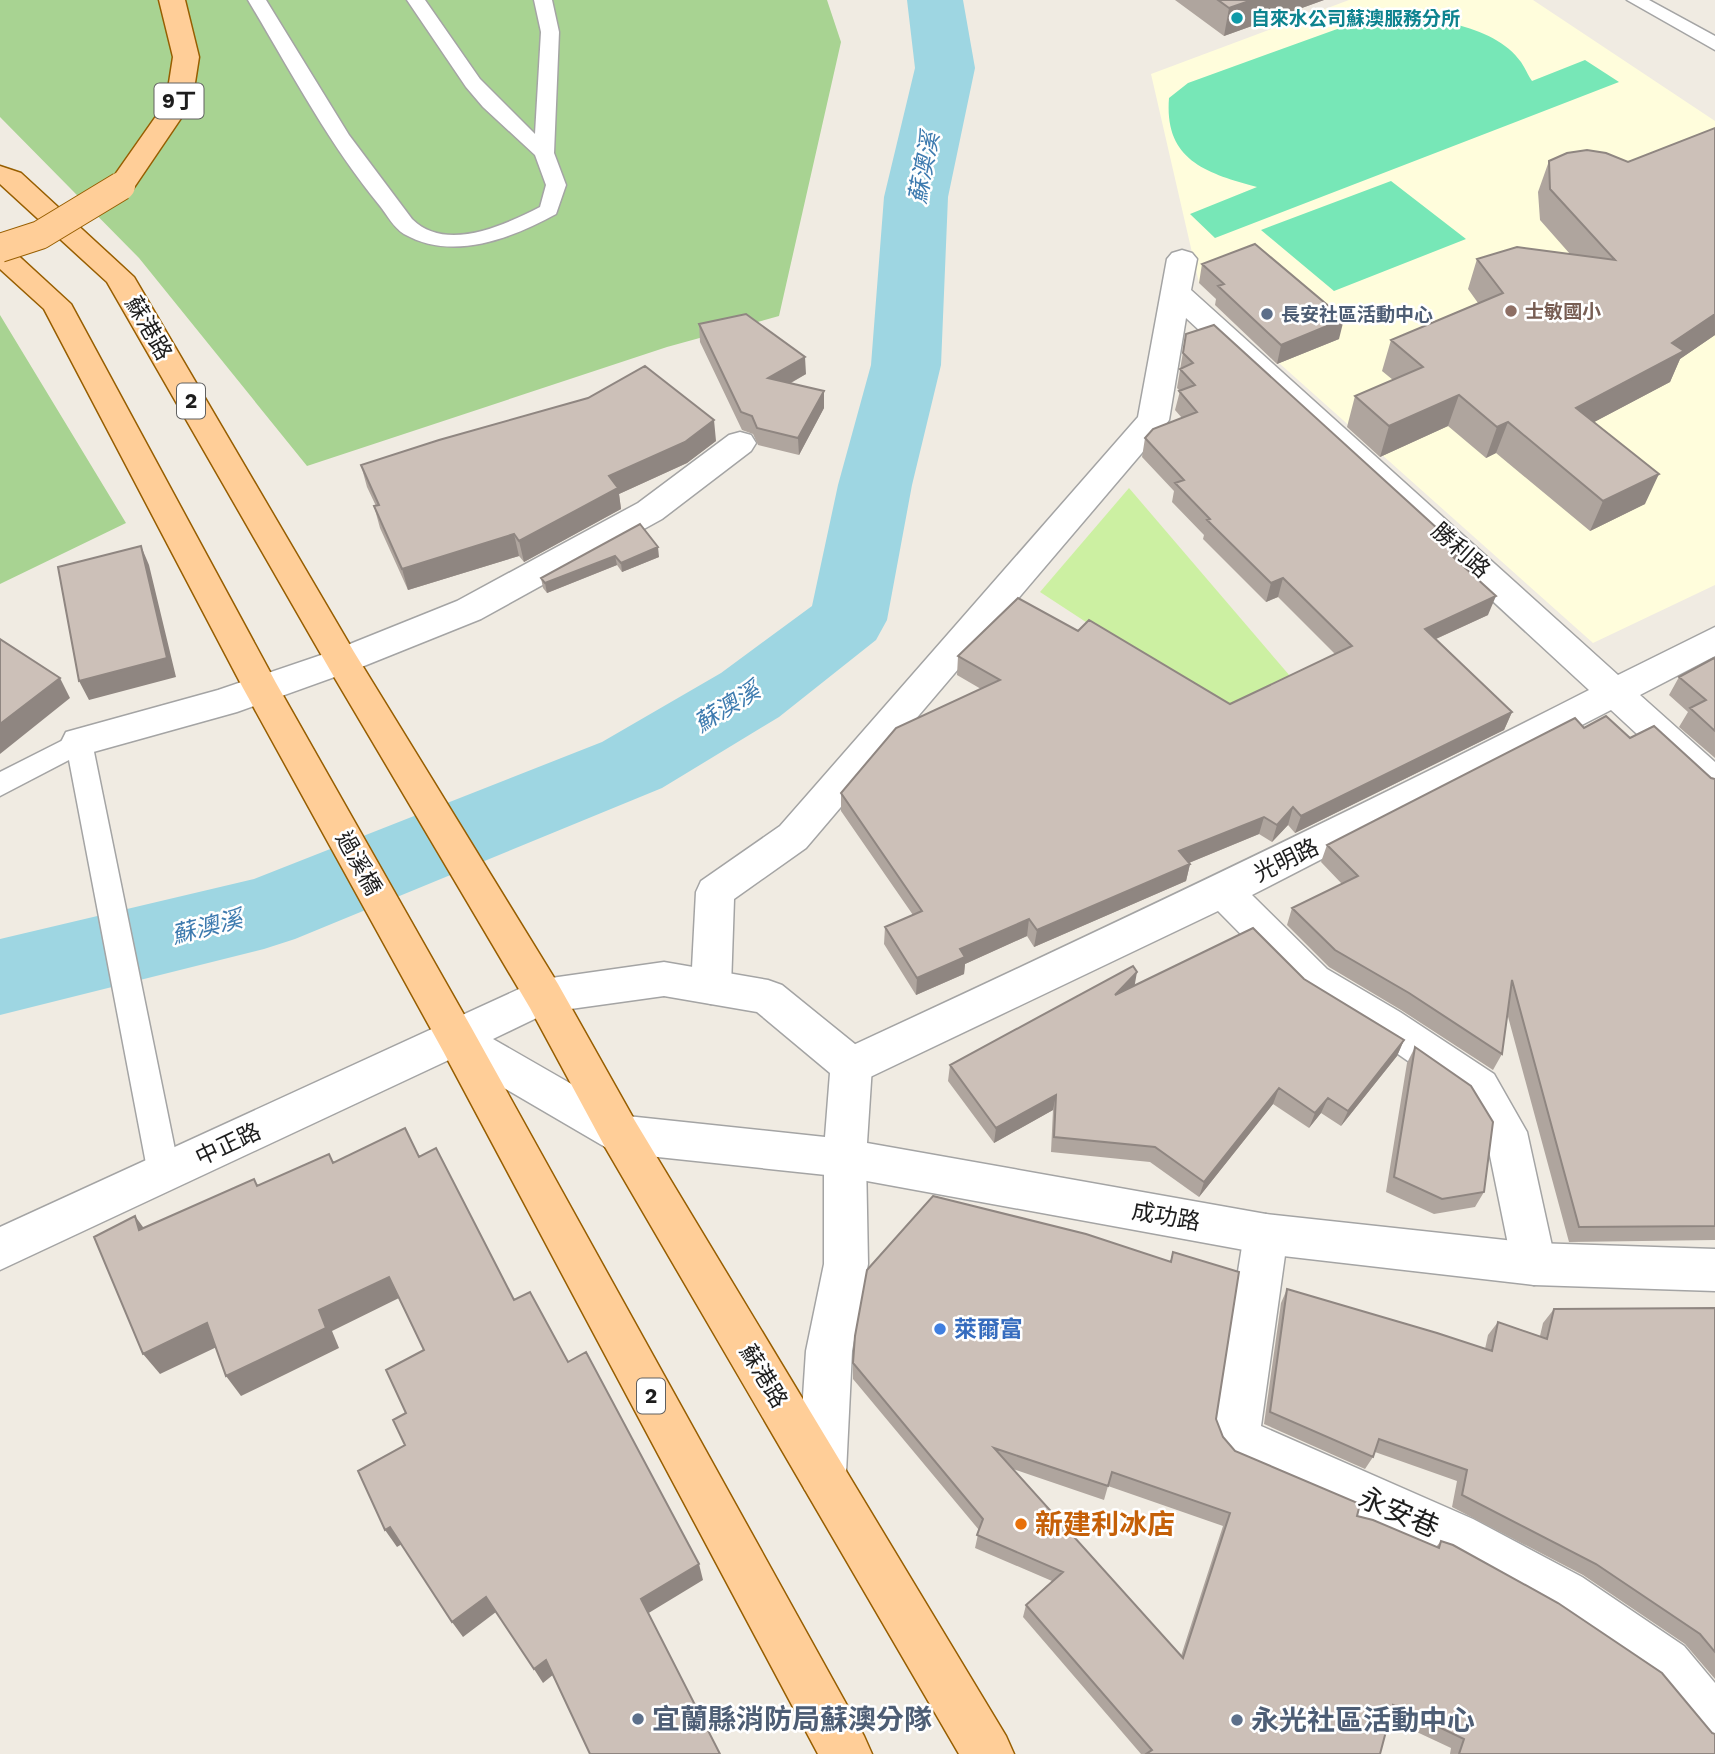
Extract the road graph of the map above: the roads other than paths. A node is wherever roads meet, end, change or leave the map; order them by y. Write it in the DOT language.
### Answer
graph roads {
  1 [pos="172,0"];
  2 [pos="257,0"];
  3 [pos="416,0"];
  4 [pos="544,0"];
  5 [pos="1636,0"];
  6 [pos="1715,44"];
  7 [pos="544,153"];
  8 [pos="0,174"];
  9 [pos="0,248"];
  10 [pos="0,254"];
  11 [pos="740,443"];
  12 [pos="1715,640"];
  13 [pos="342,661"];
  14 [pos="261,688"];
  15 [pos="1616,691"];
  16 [pos="79,741"];
  17 [pos="1715,784"];
  18 [pos="0,785"];
  19 [pos="1223,891"];
  20 [pos="711,987"];
  21 [pos="544,996"];
  22 [pos="457,1039"];
  23 [pos="851,1066"];
  24 [pos="620,1134"];
  25 [pos="845,1158"];
  26 [pos="164,1174"];
  27 [pos="1266,1234"];
  28 [pos="0,1250"];
  29 [pos="1535,1264"];
  30 [pos="1715,1270"];
  31 [pos="822,1473"];
  32 [pos="1715,1723"];
  33 [pos="846,1754"];
  34 [pos="988,1754"];
  1 -- 9 [label="main road, 9丁, bridge"];
  2 -- 7 [label="lane"];
  3 -- 7 [label="lane"];
  4 -- 7 [label="lane"];
  5 -- 6 [label="lane"];
  8 -- 13 [label="main road, 蘇港路 / 2"];
  10 -- 14 [label="main road, 2"];
  11 -- 13 [label="street"];
  12 -- 15 [label="street, 光明路"];
  13 -- 14 [label="street"];
  13 -- 21 [label="main road, 2"];
  14 -- 16 [label="street"];
  14 -- 22 [label="main road, 過溪橋 / 2"];
  15 -- 17 [label="street, 勝利路"];
  15 -- 19 [label="street, 光明路"];
  15 -- 20 [label="street, 勝利路"];
  16 -- 18 [label="lane"];
  16 -- 26 [label="lane"];
  19 -- 23 [label="street, 光明路"];
  19 -- 29 [label="street"];
  20 -- 21 [label="street, 中正路"];
  20 -- 23 [label="street, 中正路"];
  21 -- 22 [label="street, 中正路"];
  21 -- 24 [label="main road, 蘇港路 / 2"];
  22 -- 24 [label="street"];
  22 -- 26 [label="street, 中正路"];
  22 -- 33 [label="main road, 2"];
  23 -- 25 [label="street"];
  24 -- 25 [label="street, 成功路"];
  24 -- 31 [label="main road, 蘇港路 / 2"];
  25 -- 27 [label="street, 成功路"];
  25 -- 31 [label="street"];
  26 -- 28 [label="street, 中正路"];
  27 -- 29 [label="street, 成功路"];
  27 -- 32 [label="street, 永安巷"];
  29 -- 30 [label="street, 成功路"];
  31 -- 34 [label="main road, 蘇港路 / 2"];
}
